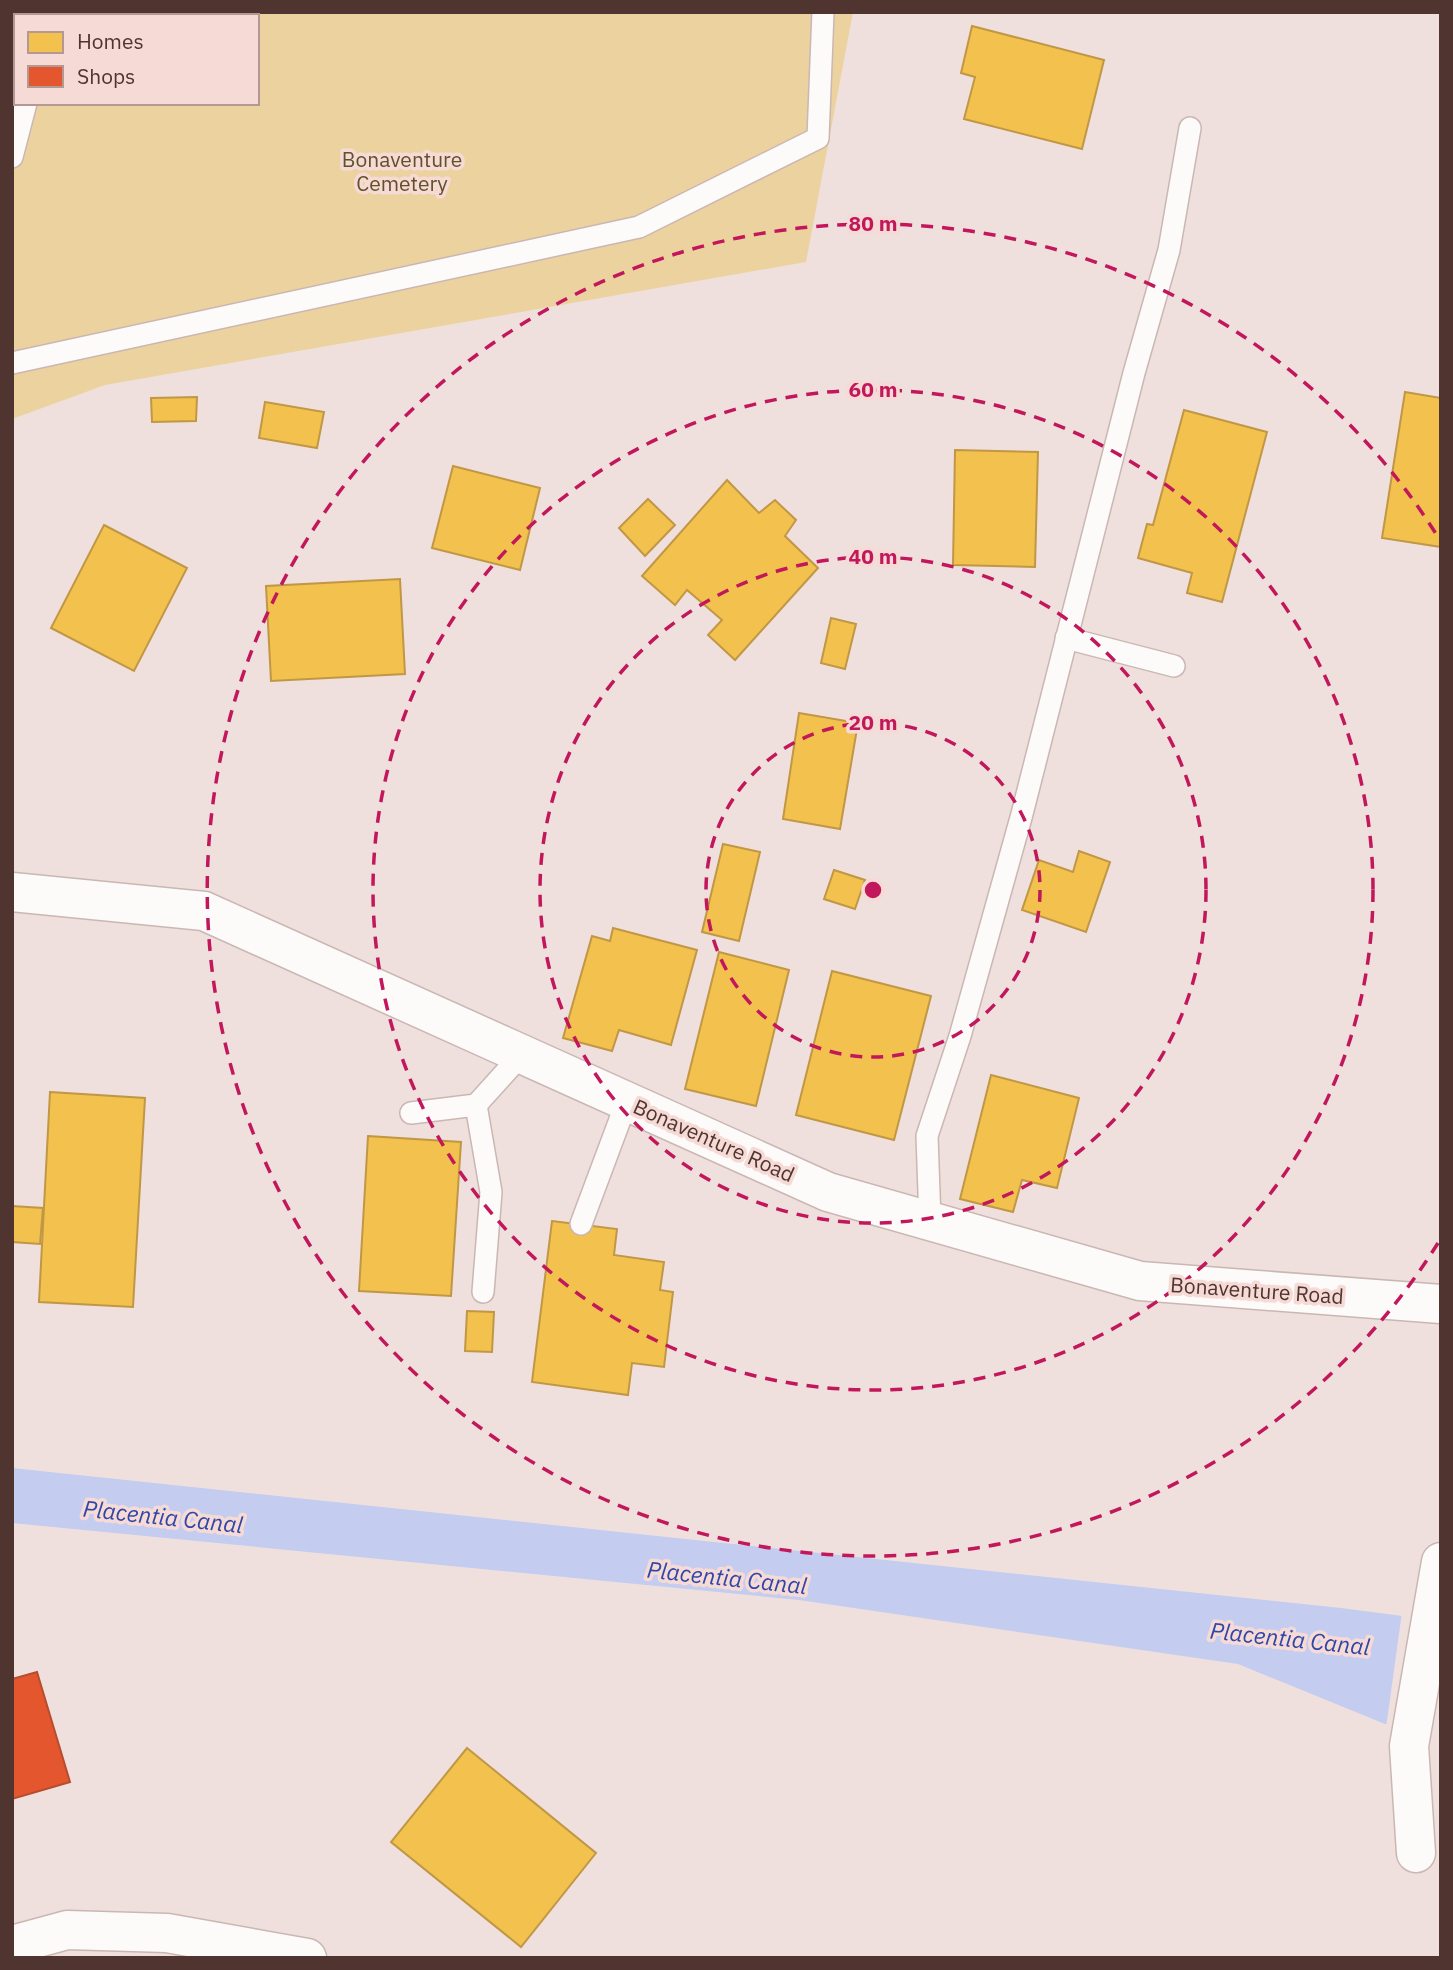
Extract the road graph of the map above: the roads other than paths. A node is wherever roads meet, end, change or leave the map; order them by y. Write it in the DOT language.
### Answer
graph roads {
  1 [pos="823,12"];
  2 [pos="25,105"];
  3 [pos="1190,128"];
  4 [pos="12,157"];
  5 [pos="12,363"];
  6 [pos="1066,638"];
  7 [pos="1174,666"];
  8 [pos="12,892"];
  9 [pos="522,1054"];
  10 [pos="627,1101"];
  11 [pos="476,1105"];
  12 [pos="411,1113"];
  13 [pos="930,1221"];
  14 [pos="581,1224"];
  15 [pos="483,1292"];
  16 [pos="1441,1304"];
  17 [pos="1441,1562"];
  18 [pos="1416,1853"];
  19 [pos="12,1945"];
  20 [pos="307,1958"];
  1 -- 5 [label="lane"];
  2 -- 4 [label="lane"];
  3 -- 6 [label="lane"];
  6 -- 7 [label="lane"];
  6 -- 13 [label="lane"];
  8 -- 9 [label="street, Bonaventure Road"];
  9 -- 10 [label="street, Bonaventure Road"];
  9 -- 11 [label="lane"];
  10 -- 13 [label="street, Bonaventure Road"];
  10 -- 14 [label="lane"];
  11 -- 12 [label="lane"];
  11 -- 15 [label="lane"];
  13 -- 16 [label="street, Bonaventure Road"];
  17 -- 18 [label="street"];
  19 -- 20 [label="street"];
}
